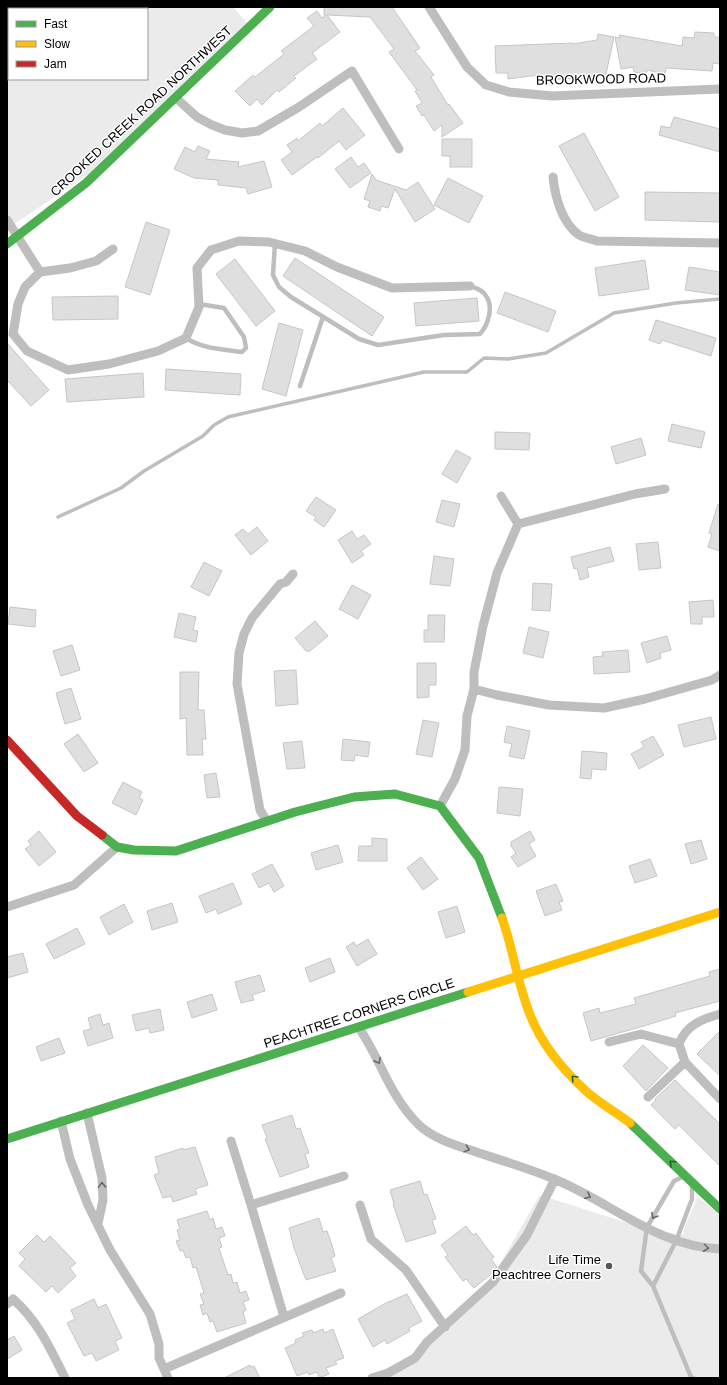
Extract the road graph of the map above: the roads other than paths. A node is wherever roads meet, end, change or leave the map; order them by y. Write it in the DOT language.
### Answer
graph roads {
  1 [pos="270,7"];
  2 [pos="429,7"];
  3 [pos="720,89"];
  4 [pos="176,98"];
  5 [pos="398,149"];
  6 [pos="553,177"];
  7 [pos="7,220"];
  8 [pos="19,237"];
  9 [pos="720,242"];
  10 [pos="275,243"];
  11 [pos="7,244"];
  12 [pos="113,249"];
  13 [pos="40,272"];
  14 [pos="470,286"];
  15 [pos="199,304"];
  16 [pos="323,317"];
  17 [pos="186,338"];
  18 [pos="300,386"];
  19 [pos="665,489"];
  20 [pos="501,496"];
  21 [pos="518,524"];
  22 [pos="293,574"];
  23 [pos="720,675"];
  24 [pos="474,689"];
  25 [pos="7,740"];
  26 [pos="440,806"];
  27 [pos="266,821"];
  28 [pos="117,847"];
  29 [pos="7,908"];
  30 [pos="720,912"];
  31 [pos="517,976"];
  32 [pos="720,1014"];
  33 [pos="359,1028"];
  34 [pos="609,1042"];
  35 [pos="679,1044"];
  36 [pos="685,1062"];
  37 [pos="648,1097"];
  38 [pos="720,1100"];
  39 [pos="87,1113"];
  40 [pos="61,1121"];
  41 [pos="7,1139"];
  42 [pos="231,1141"];
  43 [pos="344,1176"];
  44 [pos="689,1178"];
  45 [pos="556,1179"];
  46 [pos="251,1205"];
  47 [pos="360,1205"];
  48 [pos="720,1209"];
  49 [pos="98,1223"];
  50 [pos="647,1227"];
  51 [pos="676,1241"];
  52 [pos="720,1249"];
  53 [pos="653,1286"];
  54 [pos="341,1293"];
  55 [pos="9,1298"];
  56 [pos="284,1317"];
  57 [pos="445,1326"];
  58 [pos="164,1369"];
  59 [pos="65,1378"];
  60 [pos="168,1378"];
  61 [pos="372,1378"];
  62 [pos="693,1378"];
  1 -- 4 [label="street, CROOKED CREEK ROAD NORTHWEST"];
  2 -- 3 [label="street, BROOKWOOD ROAD"];
  4 -- 5 [label="street"];
  4 -- 8 [label="street, CROOKED CREEK ROAD NORTHWEST"];
  6 -- 9 [label="street"];
  7 -- 8 [label="street"];
  8 -- 11 [label="street, CROOKED CREEK ROAD NORTHWEST"];
  8 -- 13 [label="street"];
  10 -- 14 [label="street"];
  10 -- 15 [label="street"];
  10 -- 16 [label="lane"];
  12 -- 13 [label="street"];
  13 -- 17 [label="street"];
  14 -- 16 [label="lane"];
  15 -- 17 [label="street"];
  15 -- 17 [label="lane"];
  16 -- 18 [label="lane"];
  19 -- 21 [label="street"];
  20 -- 21 [label="street"];
  21 -- 24 [label="street"];
  22 -- 27 [label="street"];
  23 -- 24 [label="street"];
  24 -- 26 [label="street"];
  25 -- 28 [label="street"];
  26 -- 27 [label="street"];
  26 -- 31 [label="street"];
  27 -- 28 [label="street"];
  28 -- 29 [label="street"];
  30 -- 31 [label="street, PEACHTREE CORNERS CIRCLE"];
  31 -- 33 [label="street, PEACHTREE CORNERS CIRCLE"];
  44 -- 31 [label="street, one-way"];
  32 -- 35 [label="street"];
  33 -- 39 [label="street, PEACHTREE CORNERS CIRCLE"];
  33 -- 45 [label="street, one-way"];
  34 -- 35 [label="street"];
  35 -- 36 [label="street"];
  36 -- 37 [label="street"];
  36 -- 38 [label="street"];
  39 -- 40 [label="street, PEACHTREE CORNERS CIRCLE"];
  49 -- 39 [label="street, one-way"];
  40 -- 41 [label="street, PEACHTREE CORNERS CIRCLE"];
  40 -- 49 [label="street"];
  42 -- 46 [label="street"];
  43 -- 46 [label="street"];
  44 -- 48 [label="street"];
  44 -- 50 [label="lane, one-way"];
  44 -- 51 [label="lane"];
  45 -- 50 [label="street, one-way"];
  45 -- 57 [label="street"];
  46 -- 56 [label="street"];
  47 -- 57 [label="street"];
  49 -- 58 [label="street"];
  50 -- 51 [label="street"];
  50 -- 53 [label="lane"];
  51 -- 52 [label="street, one-way"];
  51 -- 53 [label="lane"];
  53 -- 62 [label="lane"];
  54 -- 56 [label="street"];
  55 -- 59 [label="street"];
  56 -- 58 [label="street"];
  57 -- 61 [label="street"];
  58 -- 60 [label="street"];
}
